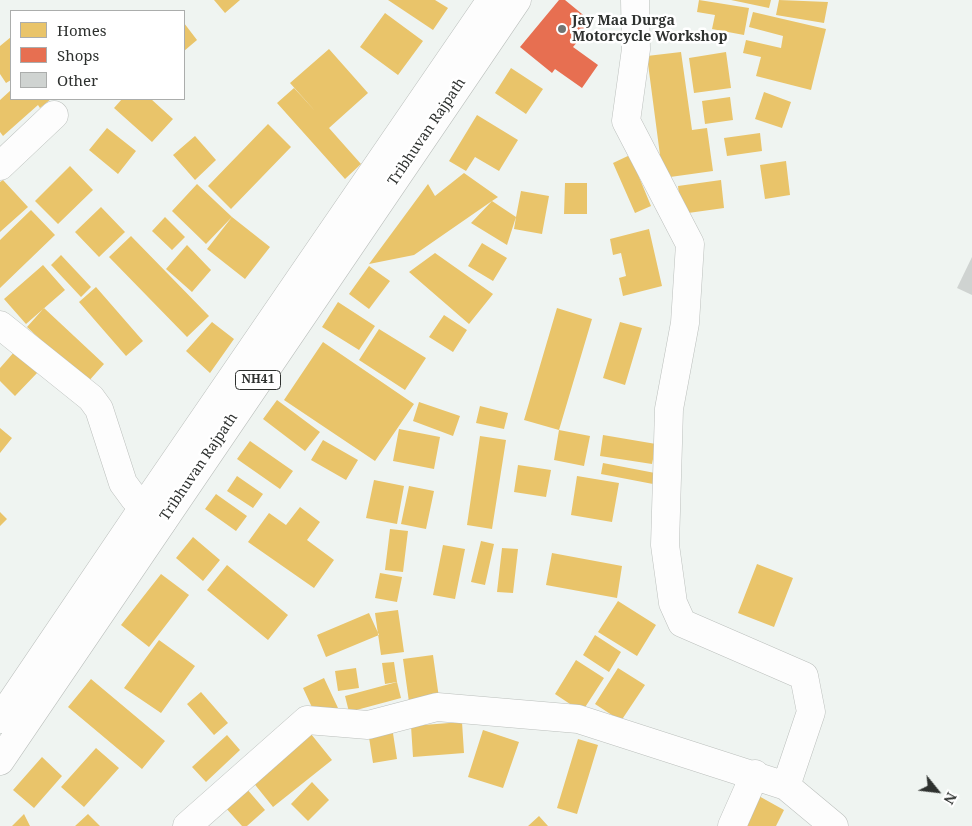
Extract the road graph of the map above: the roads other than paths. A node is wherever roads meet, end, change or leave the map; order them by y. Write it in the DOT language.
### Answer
graph roads {
  1 [pos="491,0"];
  2 [pos="517,0"];
  3 [pos="635,0"];
  4 [pos="54,115"];
  5 [pos="0,166"];
  6 [pos="0,326"];
  7 [pos="153,514"];
  8 [pos="3,706"];
  9 [pos="0,761"];
  10 [pos="755,774"];
  11 [pos="786,786"];
  12 [pos="186,826"];
  13 [pos="732,826"];
  14 [pos="834,826"];
  1 -- 7 [label="main road, Tribhuvan Rajpath / NH41"];
  2 -- 7 [label="main road, Tribhuvan Rajpath / NH41"];
  3 -- 11 [label="main road"];
  4 -- 5 [label="main road"];
  6 -- 7 [label="main road"];
  7 -- 8 [label="main road, Tribhuvan Rajpath / NH41"];
  7 -- 9 [label="main road, Tribhuvan Rajpath / NH41"];
  10 -- 11 [label="main road"];
  10 -- 12 [label="main road"];
  10 -- 13 [label="main road"];
  11 -- 14 [label="main road"];
}
